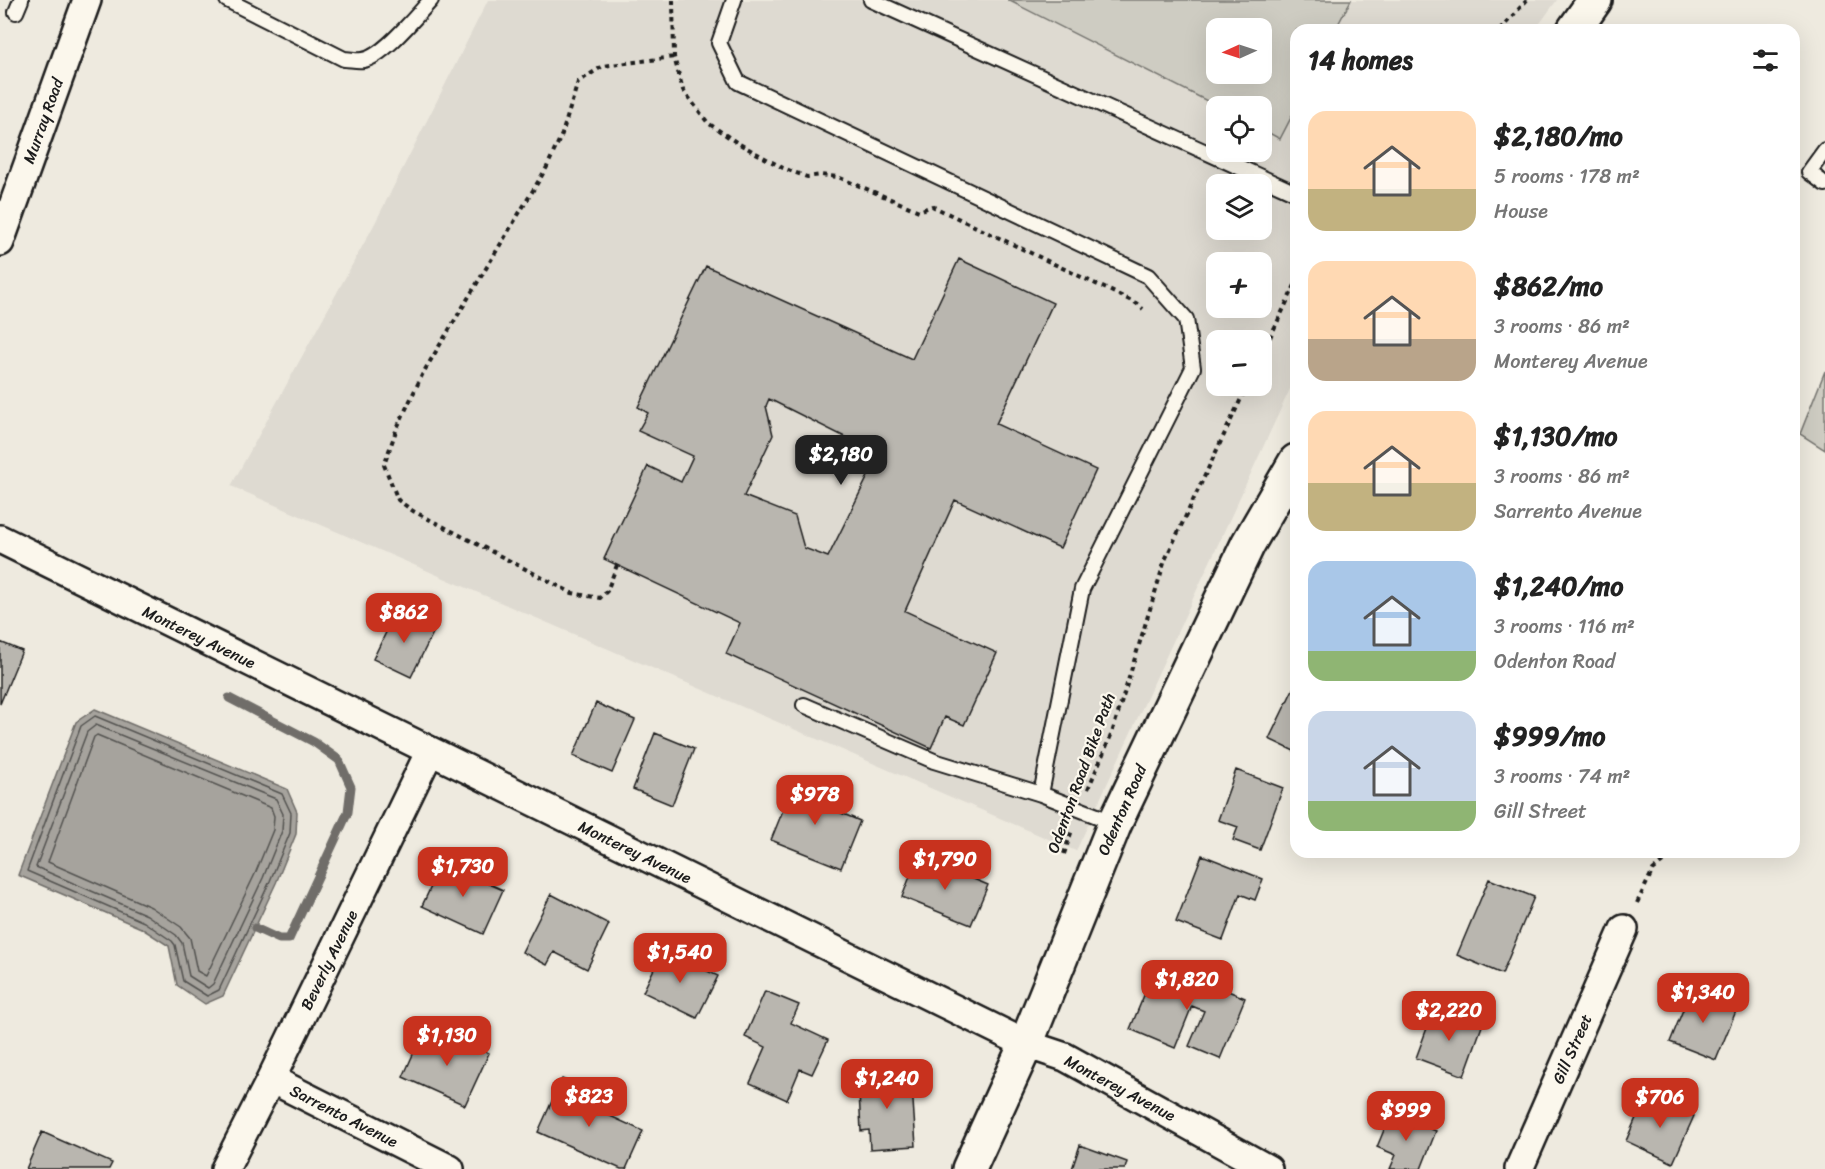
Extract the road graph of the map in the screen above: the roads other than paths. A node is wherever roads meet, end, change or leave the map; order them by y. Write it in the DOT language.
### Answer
graph roads {
  1 [pos="87,0"];
  2 [pos="227,0"];
  3 [pos="431,0"];
  4 [pos="734,0"];
  5 [pos="871,0"];
  6 [pos="1595,0"];
  7 [pos="1578,24"];
  8 [pos="1825,150"];
  9 [pos="1825,184"];
  10 [pos="1290,190"];
  11 [pos="0,242"];
  12 [pos="1290,473"];
  13 [pos="0,539"];
  14 [pos="804,705"];
  15 [pos="430,751"];
  16 [pos="1041,794"];
  17 [pos="1115,823"];
  18 [pos="1624,929"];
  19 [pos="1026,1044"];
  20 [pos="271,1079"];
  21 [pos="225,1169"];
  22 [pos="450,1169"];
  23 [pos="969,1169"];
  24 [pos="1268,1169"];
  25 [pos="1519,1169"];
  1 -- 11 [label="street, Murray Road"];
  2 -- 3 [label="lane"];
  4 -- 16 [label="lane"];
  5 -- 10 [label="lane"];
  6 -- 7 [label="street"];
  8 -- 9 [label="lane"];
  12 -- 17 [label="street, Odenton Road"];
  13 -- 15 [label="street, Monterey Avenue"];
  14 -- 16 [label="lane"];
  15 -- 19 [label="street, Monterey Avenue"];
  15 -- 20 [label="street, Beverly Avenue"];
  16 -- 17 [label="lane"];
  17 -- 19 [label="street, Odenton Road"];
  18 -- 25 [label="street, Gill Street"];
  19 -- 23 [label="street, Odenton Road"];
  19 -- 24 [label="street, Monterey Avenue"];
  20 -- 21 [label="street, Beverly Avenue"];
  20 -- 22 [label="street, Sarrento Avenue"];
}
